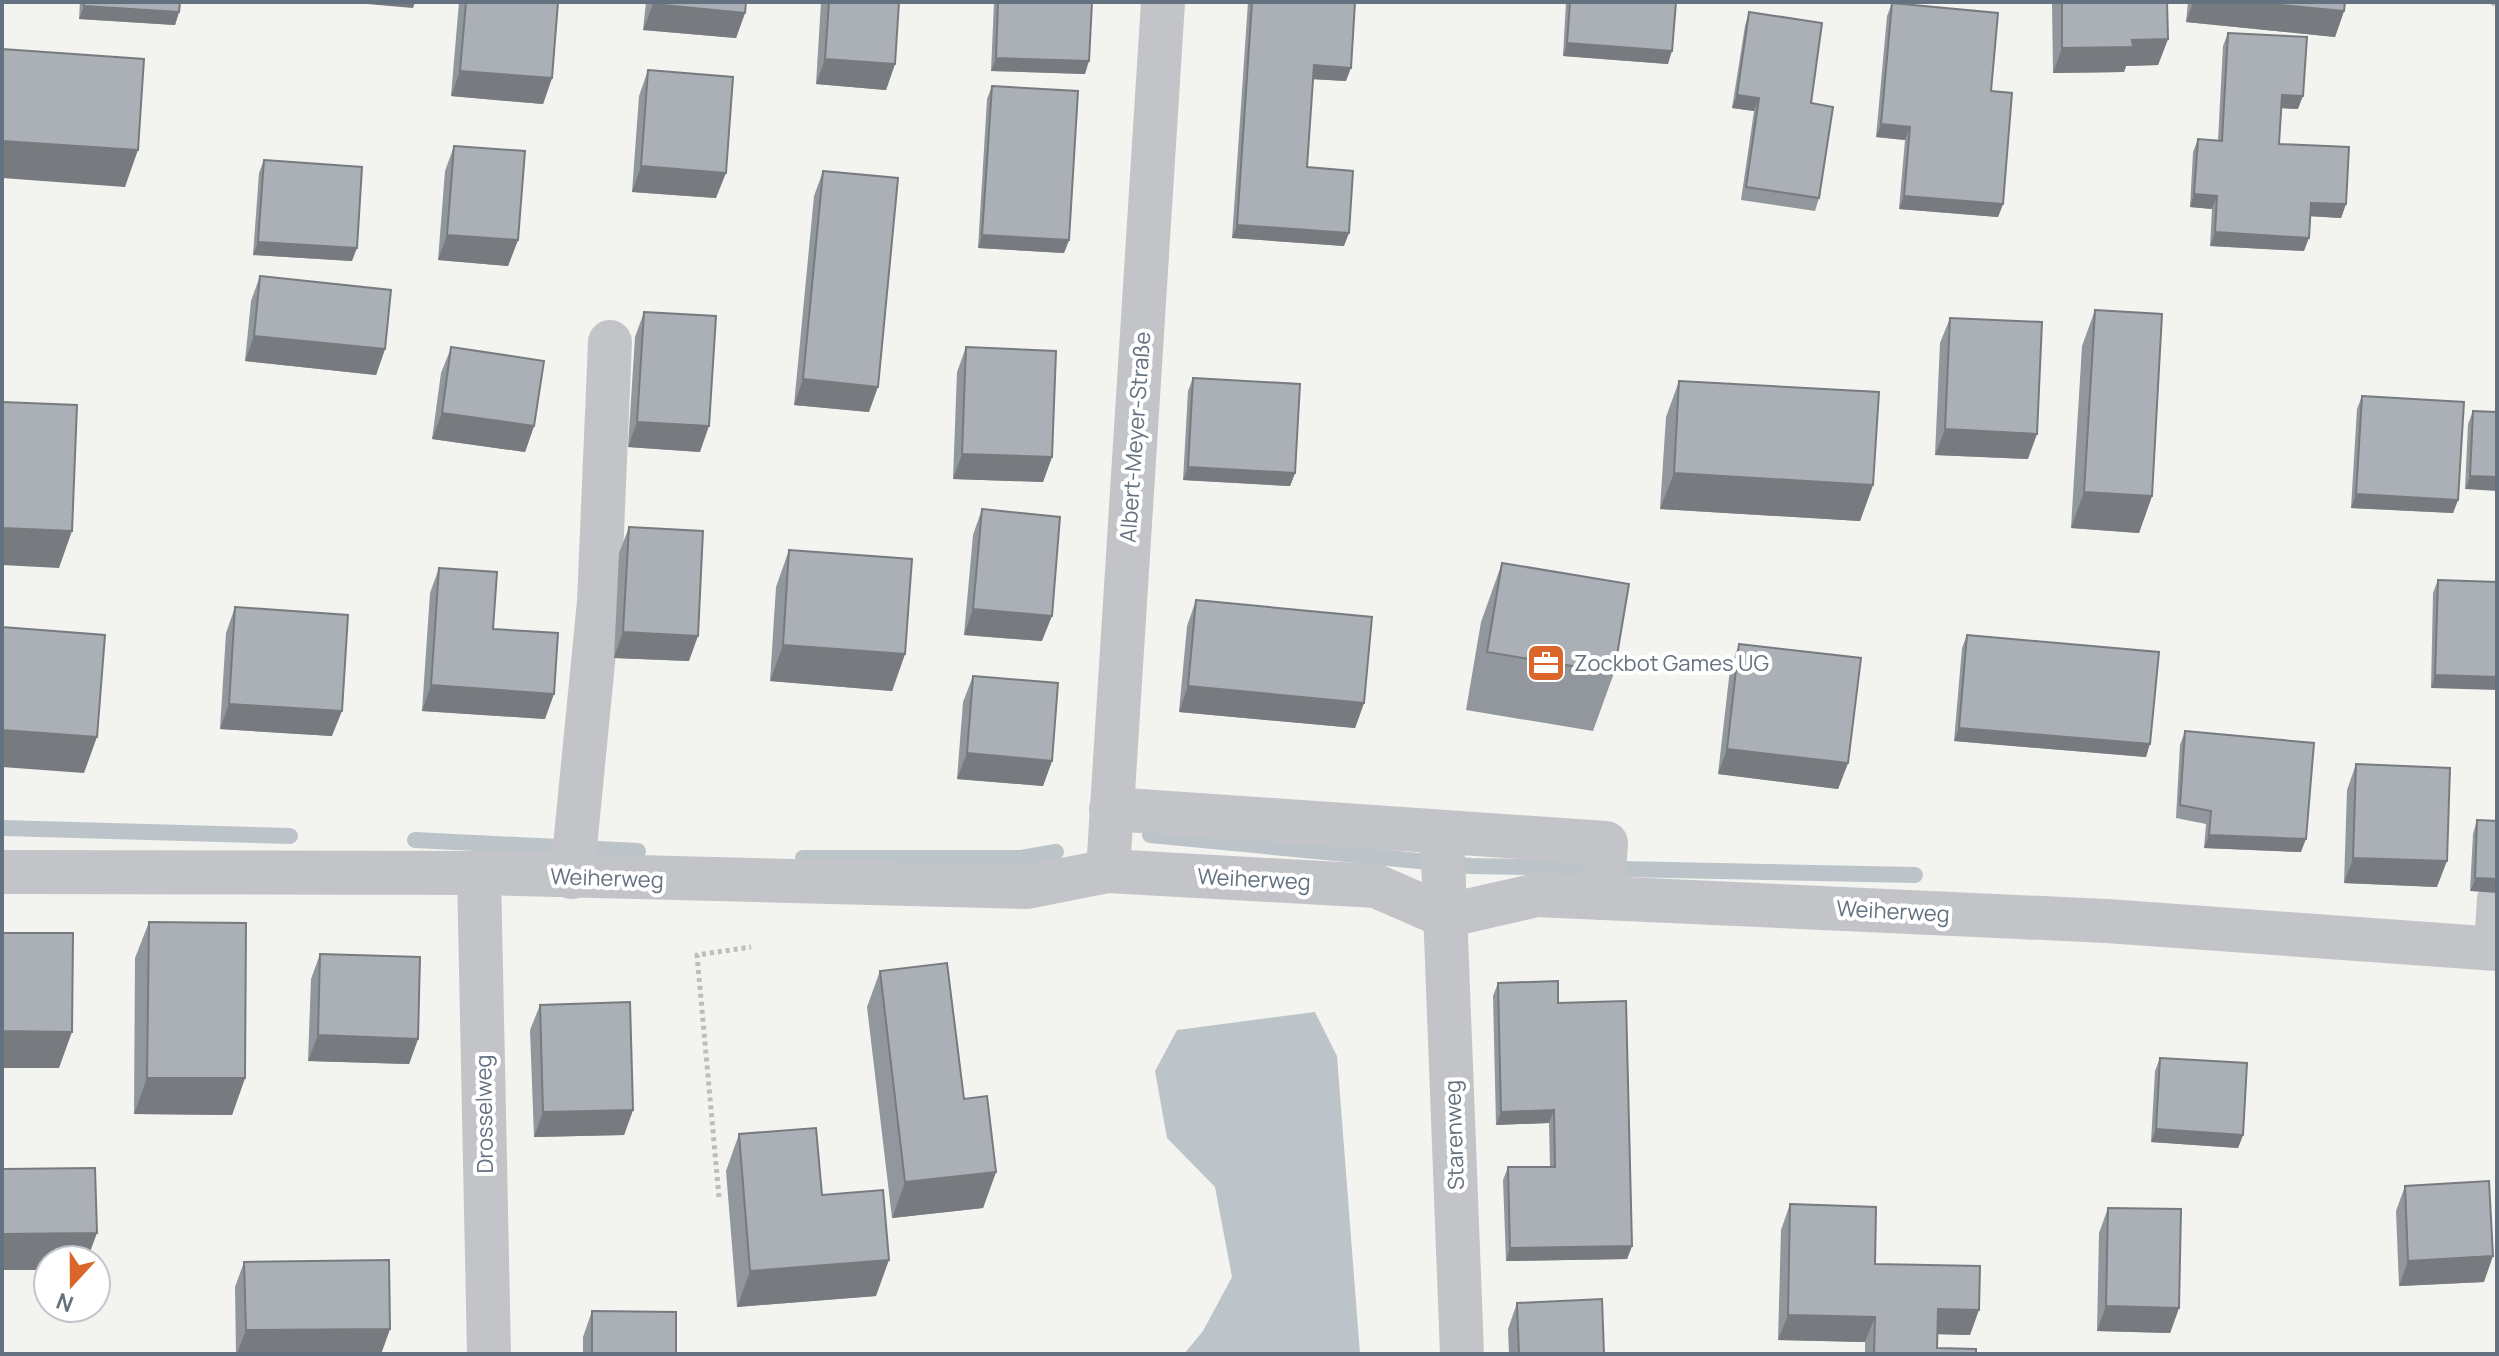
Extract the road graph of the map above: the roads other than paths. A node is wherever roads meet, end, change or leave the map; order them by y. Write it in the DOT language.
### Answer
graph roads {
  1 [pos="1163,2"];
  2 [pos="610,342"];
  3 [pos="1111,809"];
  4 [pos="1442,837"];
  5 [pos="574,857"];
  6 [pos="1108,871"];
  7 [pos="2,872"];
  8 [pos="479,873"];
  9 [pos="1603,880"];
  10 [pos="2489,898"];
  11 [pos="1445,903"];
  12 [pos="2491,949"];
  13 [pos="489,1354"];
  14 [pos="1462,1354"];
  1 -- 3 [label="street, Albert-Meyer-Straße"];
  2 -- 5 [label="street"];
  3 -- 4 [label="street"];
  3 -- 6 [label="street, Albert-Meyer-Straße"];
  4 -- 9 [label="street"];
  4 -- 11 [label="street, Starenweg"];
  5 -- 6 [label="street, Weiherweg"];
  5 -- 8 [label="street, Weiherweg"];
  6 -- 11 [label="street, Weiherweg"];
  7 -- 8 [label="street, Weiherweg"];
  8 -- 13 [label="street, Drosselweg"];
  9 -- 11 [label="street, Weiherweg"];
  9 -- 12 [label="street, Weiherweg"];
  10 -- 12 [label="lane"];
  11 -- 14 [label="street, Starenweg"];
}
